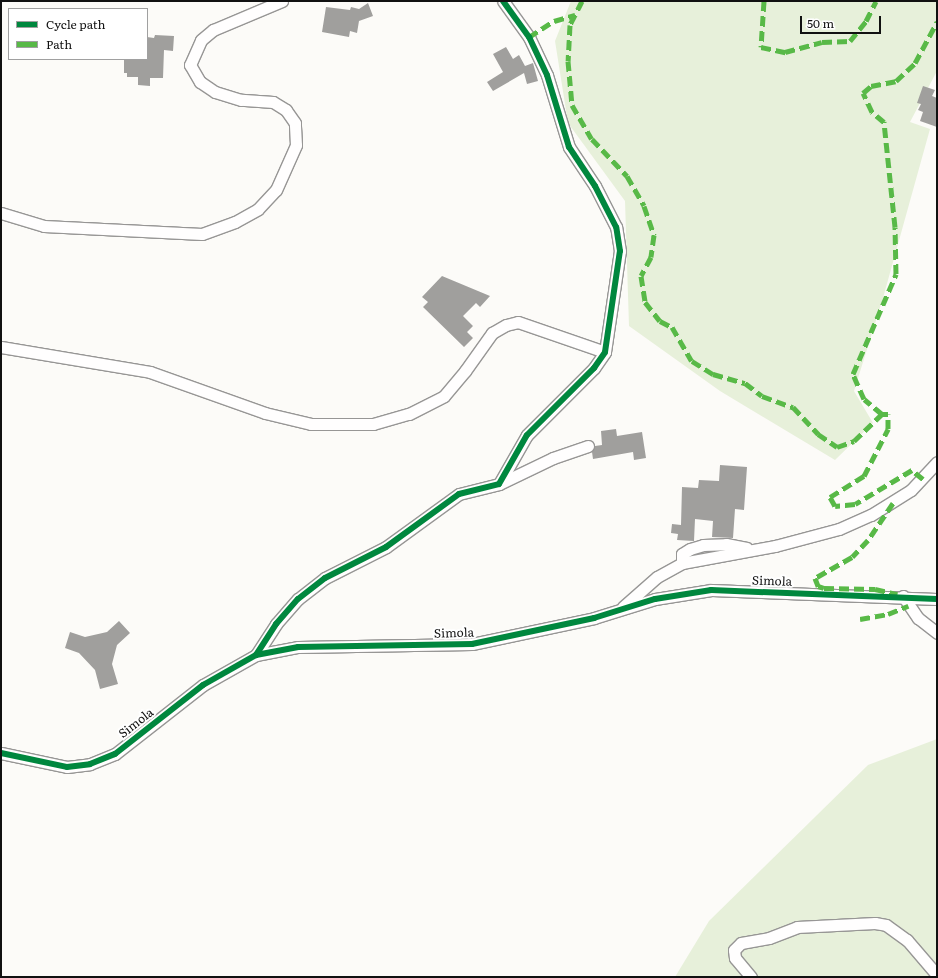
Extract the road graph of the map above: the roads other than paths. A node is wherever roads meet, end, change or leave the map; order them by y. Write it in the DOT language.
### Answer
graph roads {
  1 [pos="282,1"];
  2 [pos="503,1"];
  3 [pos="1,213"];
  4 [pos="1,347"];
  5 [pos="605,352"];
  6 [pos="588,446"];
  7 [pos="937,462"];
  8 [pos="499,484"];
  9 [pos="903,596"];
  10 [pos="937,599"];
  11 [pos="620,610"];
  12 [pos="937,633"];
  13 [pos="256,655"];
  14 [pos="1,753"];
  15 [pos="937,975"];
  16 [pos="752,977"];
  1 -- 3 [label="street"];
  2 -- 5 [label="street"];
  4 -- 5 [label="street"];
  5 -- 8 [label="street"];
  6 -- 8 [label="street"];
  7 -- 11 [label="street"];
  8 -- 13 [label="street"];
  9 -- 10 [label="street, Simola"];
  9 -- 11 [label="street, Simola"];
  9 -- 12 [label="street"];
  11 -- 13 [label="street, Simola"];
  13 -- 14 [label="street, Simola"];
  15 -- 16 [label="street"];
}
